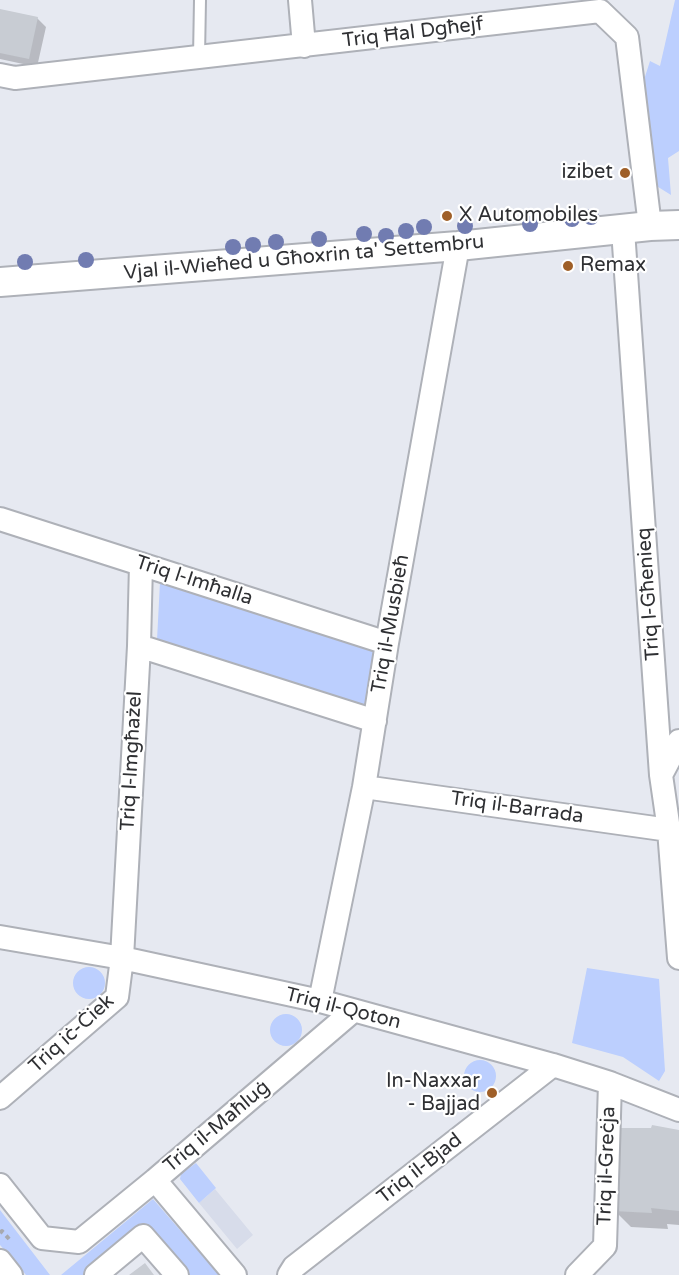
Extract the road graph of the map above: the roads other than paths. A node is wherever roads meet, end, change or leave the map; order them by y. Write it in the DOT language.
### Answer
graph roads {
  1 [pos="200,0"];
  2 [pos="300,0"];
  3 [pos="304,46"];
  4 [pos="199,57"];
  5 [pos="0,75"];
  6 [pos="679,225"];
  7 [pos="637,228"];
  8 [pos="458,246"];
  9 [pos="0,282"];
  10 [pos="0,519"];
  11 [pos="141,564"];
  12 [pos="387,643"];
  13 [pos="139,646"];
  14 [pos="375,721"];
  15 [pos="679,741"];
  16 [pos="661,775"];
  17 [pos="364,787"];
  18 [pos="669,830"];
  19 [pos="0,937"];
  20 [pos="122,958"];
  21 [pos="679,958"];
  22 [pos="320,1001"];
  23 [pos="353,1011"];
  24 [pos="553,1065"];
  25 [pos="610,1083"];
  26 [pos="0,1098"];
  27 [pos="677,1103"];
  28 [pos="155,1180"];
  29 [pos="0,1185"];
  30 [pos="0,1261"];
  31 [pos="11,1275"];
  32 [pos="96,1275"];
  33 [pos="177,1275"];
  34 [pos="235,1275"];
  35 [pos="290,1275"];
  36 [pos="578,1275"];
  1 -- 4 [label="lane"];
  2 -- 3 [label="street"];
  3 -- 4 [label="street, Triq Ħal Dgħejf"];
  3 -- 7 [label="street, Triq Ħal Dgħejf"];
  4 -- 5 [label="street, Triq Ħal Dgħejf"];
  6 -- 7 [label="street, Vjal il-Wieħed u Għoxrin ta' Settembru"];
  7 -- 8 [label="street, Vjal il-Wieħed u Għoxrin ta' Settembru"];
  7 -- 16 [label="street, Triq l-Għenieq"];
  8 -- 9 [label="street, Vjal il-Wieħed u Għoxrin ta' Settembru"];
  8 -- 12 [label="street, Triq il-Musbieħ"];
  10 -- 11 [label="street, Triq l-Imħalla"];
  11 -- 12 [label="street, Triq l-Imħalla"];
  11 -- 13 [label="street, Triq l-Imgħażel"];
  12 -- 14 [label="street, Triq il-Musbieħ"];
  13 -- 14 [label="street"];
  13 -- 20 [label="street, Triq l-Imgħażel"];
  14 -- 17 [label="street, Triq il-Musbieħ"];
  15 -- 16 [label="street"];
  16 -- 18 [label="street, Triq l-Għenieq"];
  17 -- 18 [label="street, Triq il-Barrada"];
  17 -- 22 [label="street, Triq il-Musbieħ"];
  18 -- 21 [label="street, Triq l-Għenieq"];
  19 -- 20 [label="street, Triq il-Qoton"];
  20 -- 22 [label="street, Triq il-Qoton"];
  20 -- 26 [label="street, Triq iċ-Ċiek"];
  22 -- 23 [label="street, Triq il-Qoton"];
  23 -- 24 [label="street, Triq il-Qoton"];
  23 -- 28 [label="street, Triq il-Maħluġ"];
  24 -- 25 [label="street, Triq il-Qoton"];
  24 -- 35 [label="street, Triq il-Bjad"];
  25 -- 27 [label="street, Triq il-Qoton"];
  25 -- 36 [label="street, Triq il-Greċja"];
  28 -- 29 [label="street, Triq il-Maħluġ"];
  28 -- 34 [label="street"];
  30 -- 31 [label="street"];
  32 -- 33 [label="street"];
}
